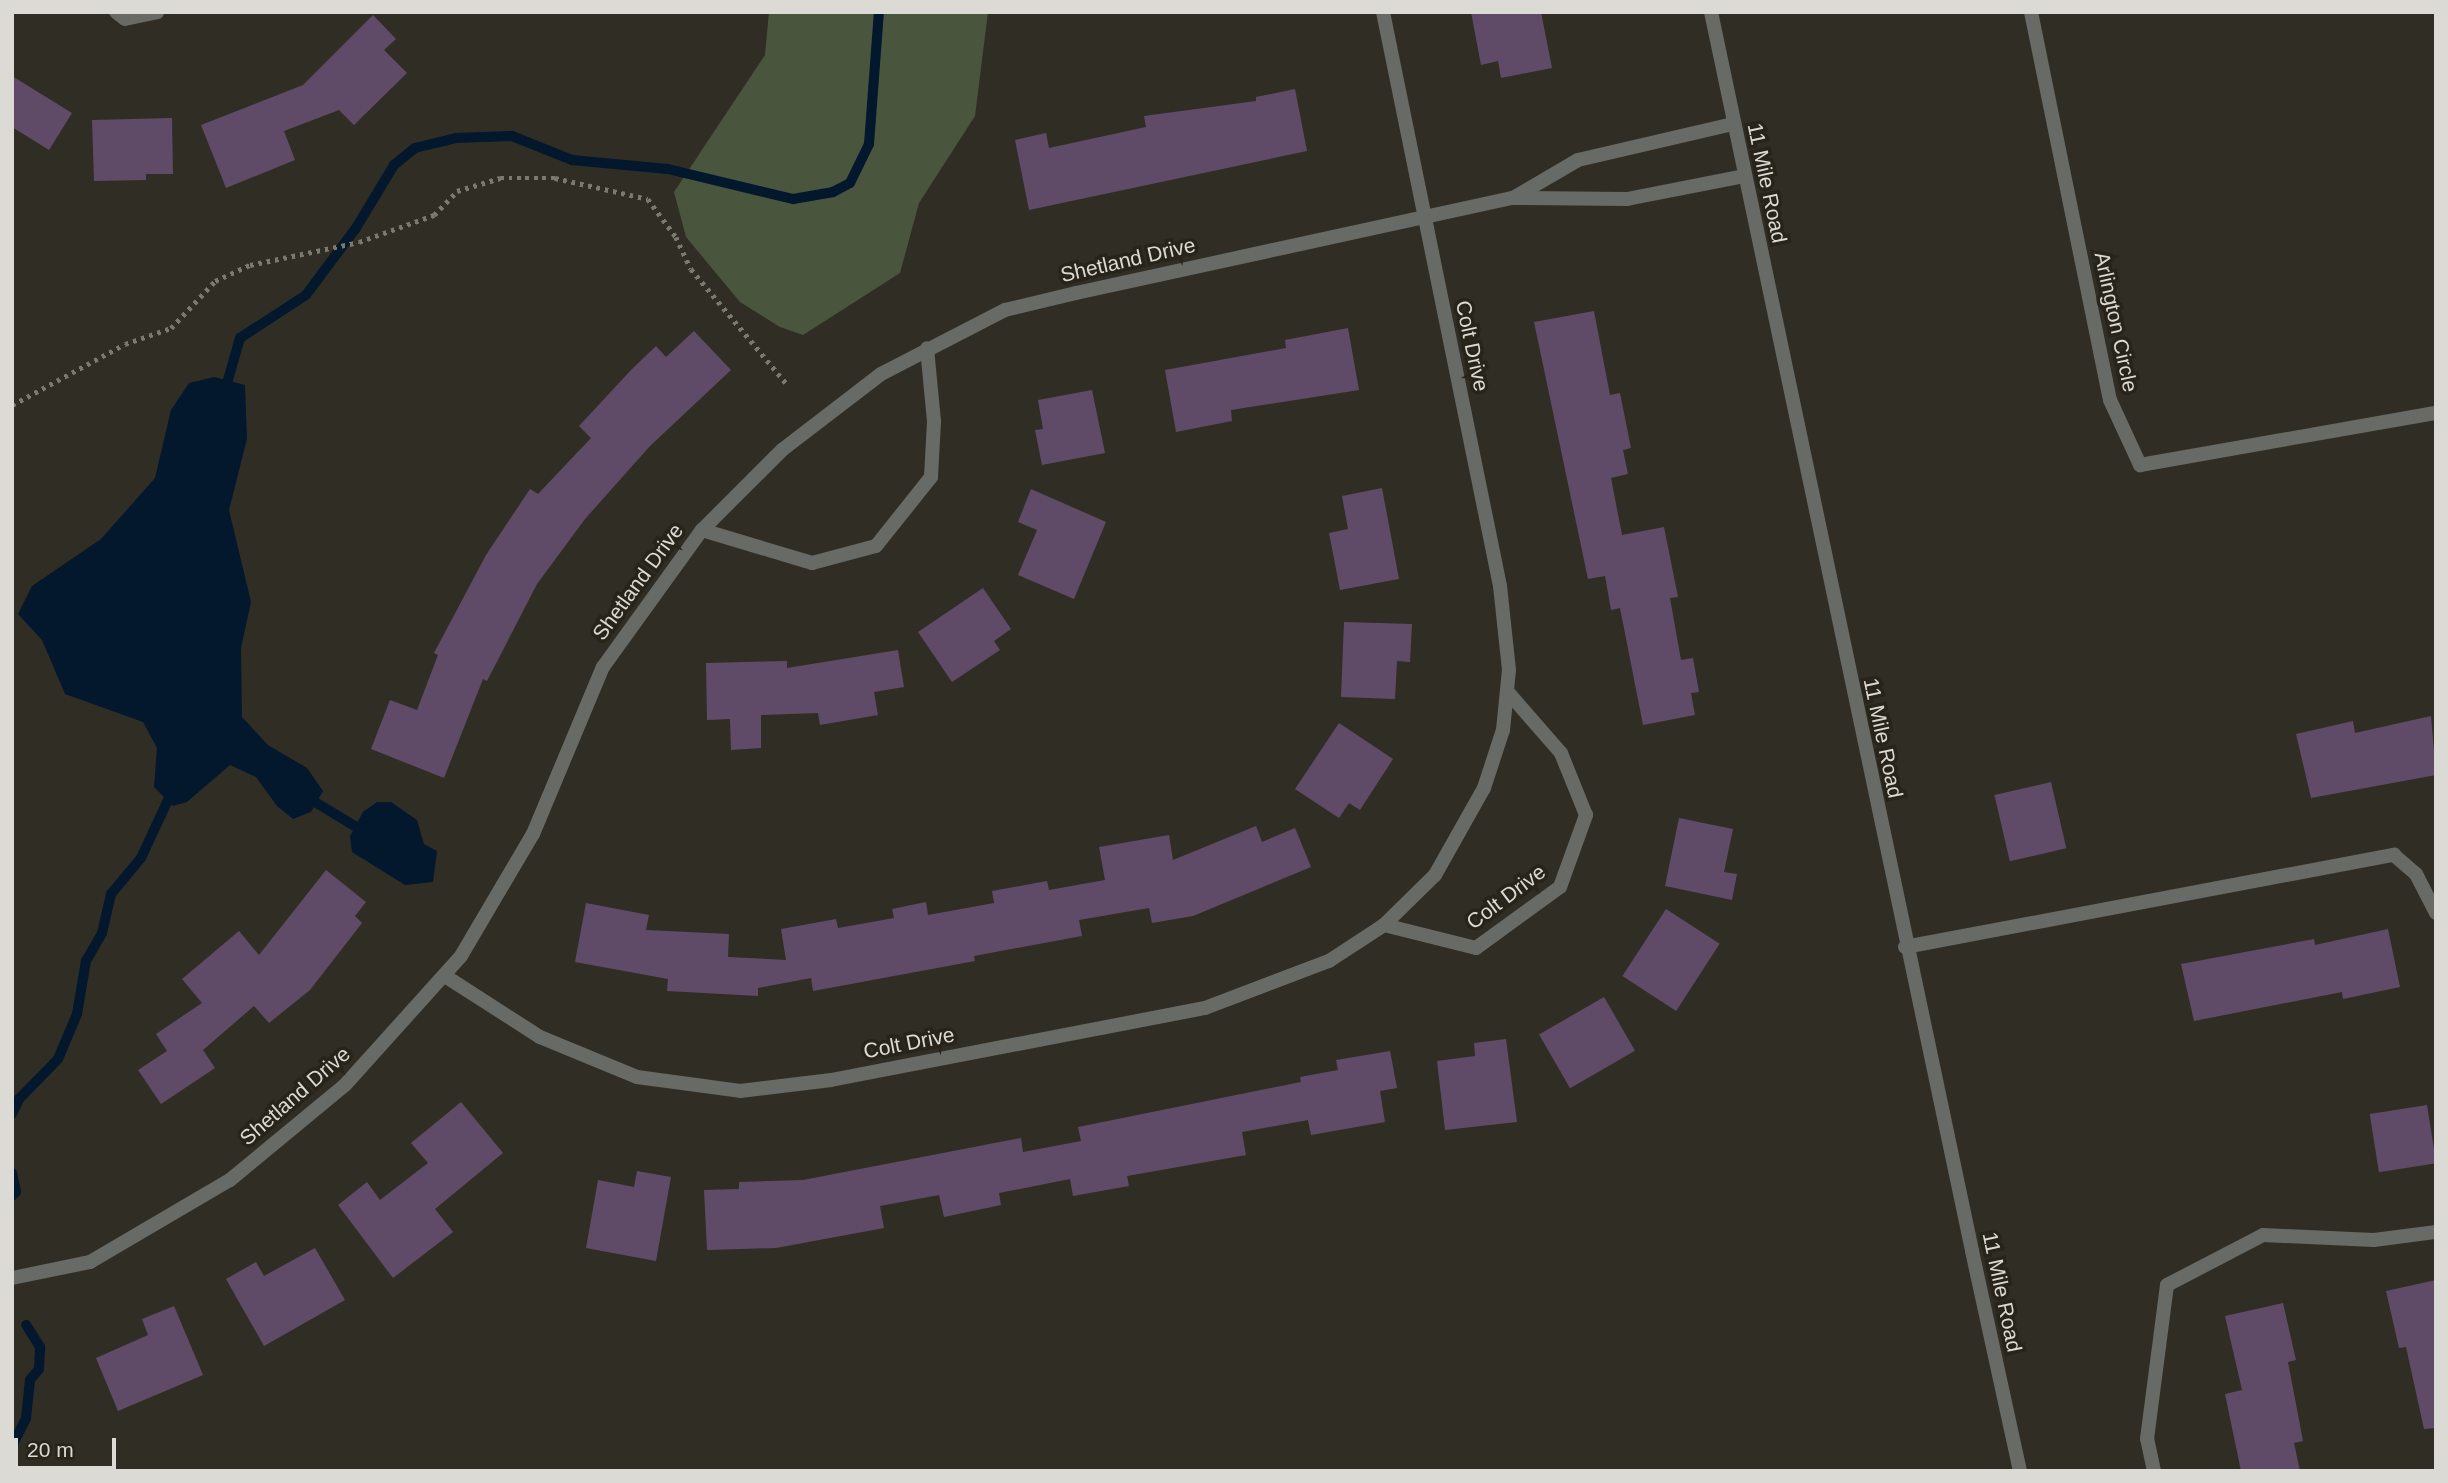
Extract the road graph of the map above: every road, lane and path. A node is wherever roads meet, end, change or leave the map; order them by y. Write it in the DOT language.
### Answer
graph roads {
  1 [pos="116,12"];
  2 [pos="157,12"];
  3 [pos="1383,12"];
  4 [pos="1711,12"];
  5 [pos="2031,12"];
  6 [pos="1733,124"];
  7 [pos="1744,176"];
  8 [pos="1512,198"];
  9 [pos="1422,215"];
  10 [pos="927,348"];
  11 [pos="786,383"];
  12 [pos="12,405"];
  13 [pos="2436,413"];
  14 [pos="702,530"];
  15 [pos="1507,691"];
  16 [pos="2436,913"];
  17 [pos="1384,925"];
  18 [pos="1905,947"];
  19 [pos="445,976"];
  20 [pos="2436,1231"];
  21 [pos="12,1278"];
  22 [pos="2020,1471"];
  23 [pos="2154,1471"];
  1 -- 2 [label="street"];
  3 -- 9 [label="street, Colt Drive"];
  4 -- 6 [label="street, 11 Mile Road"];
  5 -- 13 [label="street, Arlington Circle"];
  6 -- 7 [label="street, 11 Mile Road"];
  6 -- 8 [label="street, Shetland Drive"];
  7 -- 8 [label="street, Shetland Drive"];
  7 -- 18 [label="street, 11 Mile Road"];
  8 -- 9 [label="street, Shetland Drive"];
  9 -- 10 [label="street, Shetland Drive"];
  9 -- 15 [label="street, Colt Drive"];
  10 -- 14 [label="street, Shetland Drive"];
  10 -- 14 [label="street"];
  11 -- 12 [label="path"];
  14 -- 19 [label="street, Shetland Drive"];
  15 -- 17 [label="street, Colt Drive"];
  15 -- 17 [label="street, Colt Drive"];
  16 -- 18 [label="street"];
  17 -- 19 [label="street, Colt Drive"];
  18 -- 22 [label="street, 11 Mile Road"];
  19 -- 21 [label="street, Shetland Drive"];
  20 -- 23 [label="street"];
}
